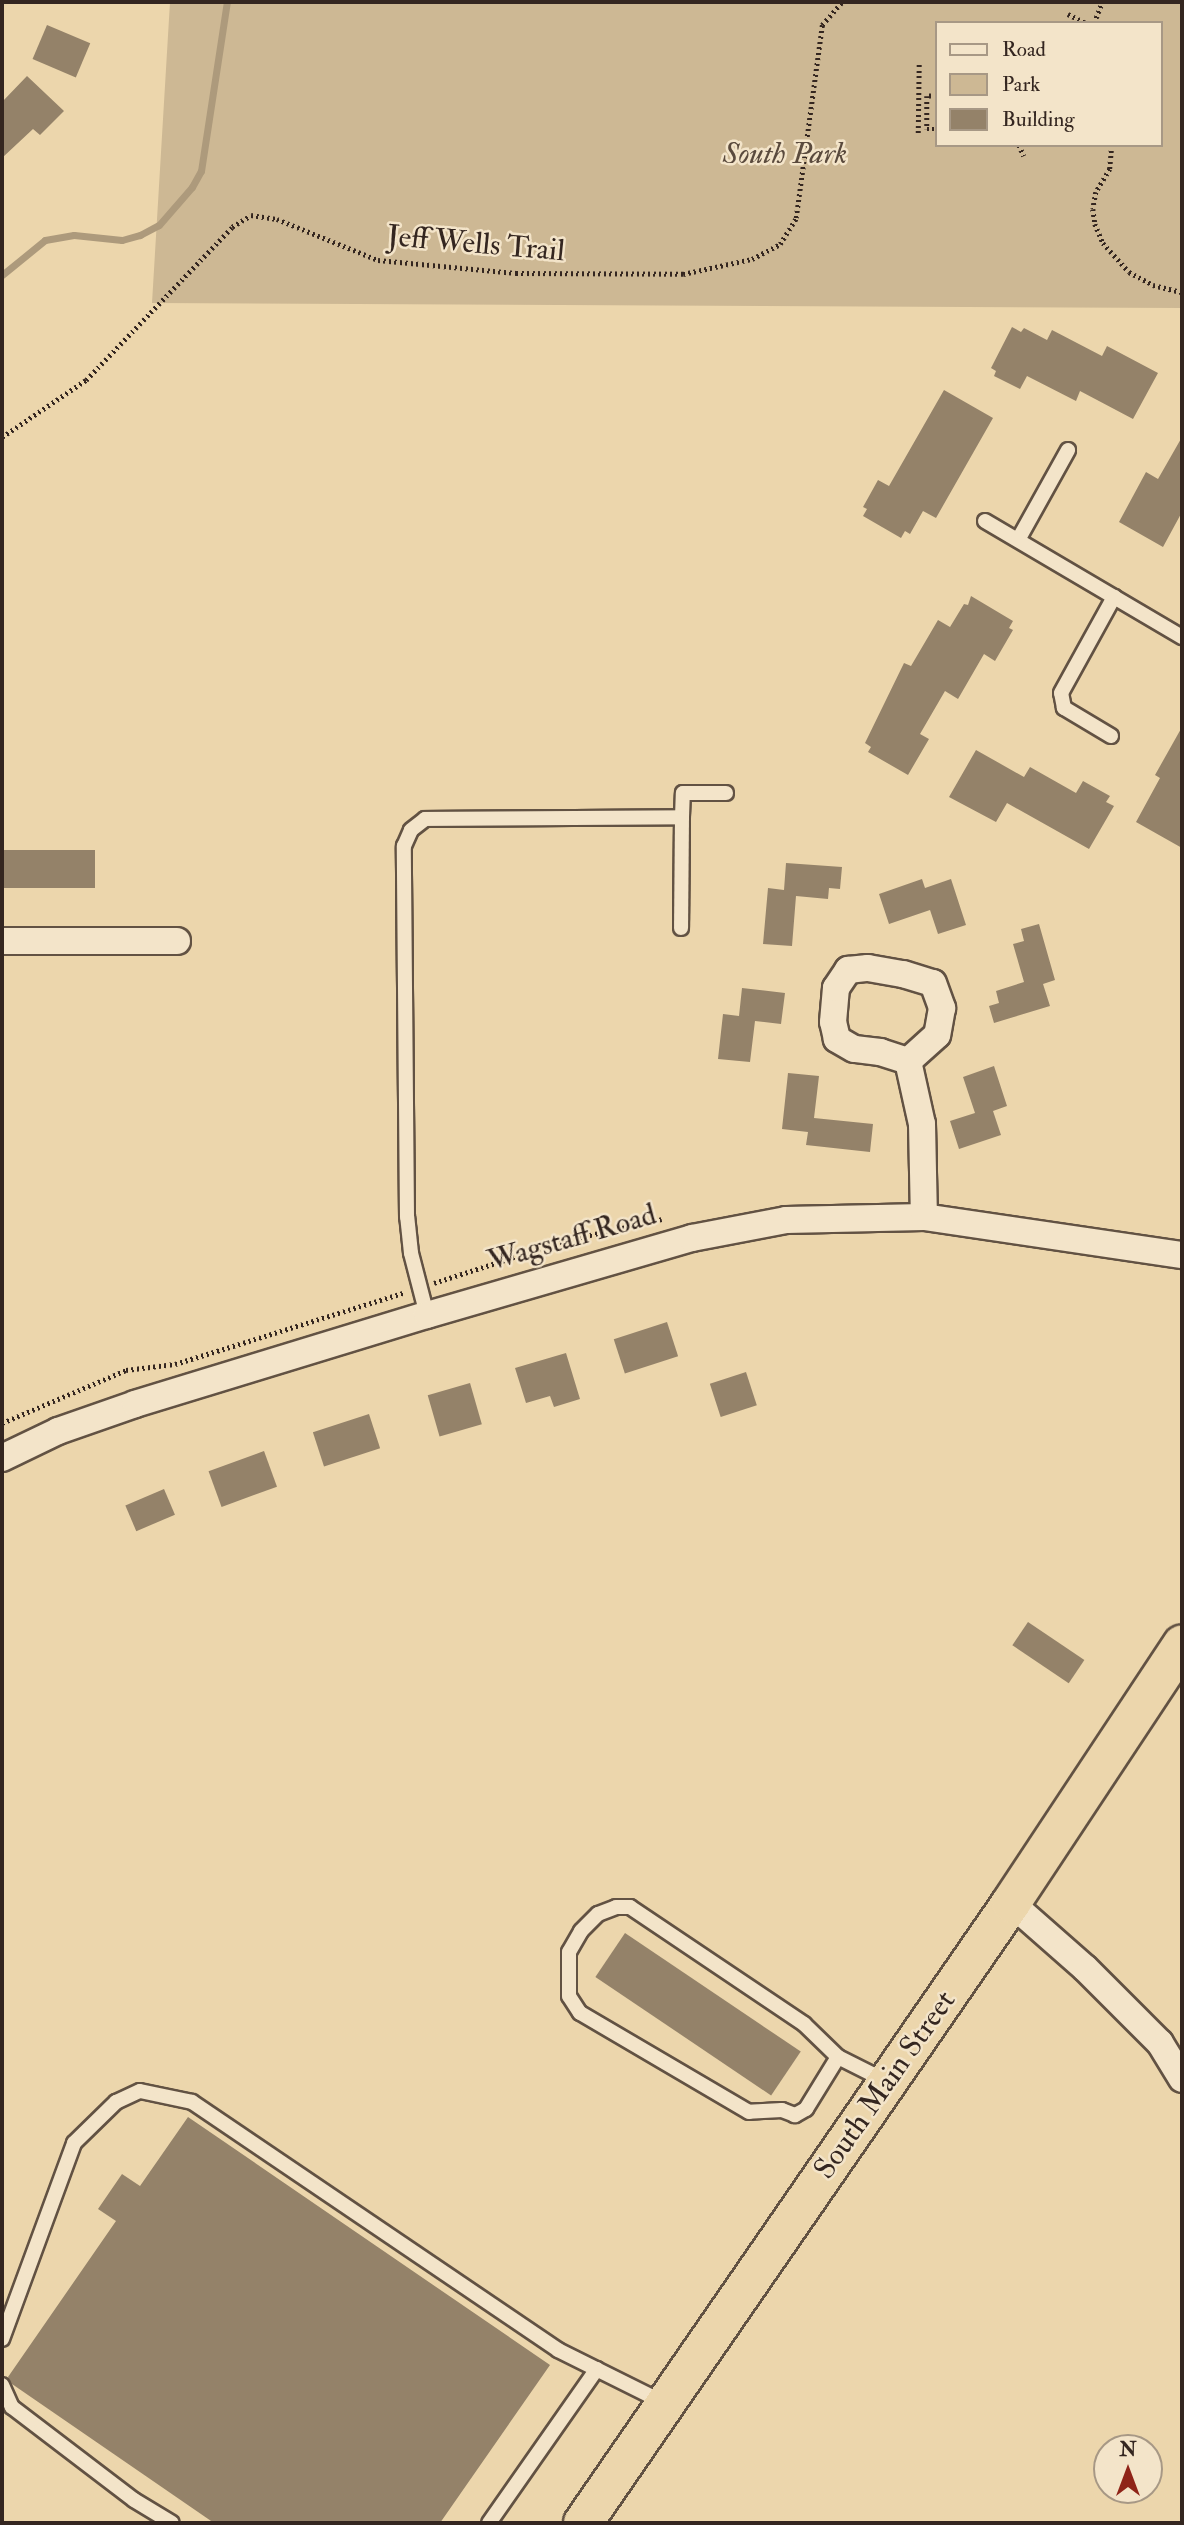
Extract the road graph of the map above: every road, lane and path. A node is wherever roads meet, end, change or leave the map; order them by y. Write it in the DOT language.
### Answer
graph roads {
  1 [pos="842,2"];
  2 [pos="1102,2"];
  3 [pos="1068,14"];
  4 [pos="1082,21"];
  5 [pos="1095,21"];
  6 [pos="919,64"];
  7 [pos="936,96"];
  8 [pos="919,118"];
  9 [pos="929,118"];
  10 [pos="936,129"];
  11 [pos="918,133"];
  12 [pos="1021,147"];
  13 [pos="1112,147"];
  14 [pos="1024,156"];
  15 [pos="1182,292"];
  16 [pos="2,437"];
  17 [pos="1068,450"];
  18 [pos="985,521"];
  19 [pos="1018,540"];
  20 [pos="1114,597"];
  21 [pos="1182,637"];
  22 [pos="1111,736"];
  23 [pos="726,793"];
  24 [pos="682,817"];
  25 [pos="681,929"];
  26 [pos="2,941"];
  27 [pos="177,941"];
  28 [pos="908,1061"];
  29 [pos="924,1217"];
  30 [pos="662,1219"];
  31 [pos="1182,1255"];
  32 [pos="447,1279"];
  33 [pos="401,1294"];
  34 [pos="427,1315"];
  35 [pos="2,1423"];
  36 [pos="2,1458"];
  37 [pos="1182,1645"];
  38 [pos="1011,1903"];
  39 [pos="838,2057"];
  40 [pos="1182,2079"];
  41 [pos="887,2082"];
  42 [pos="2,2339"];
  43 [pos="597,2369"];
  44 [pos="2,2385"];
  45 [pos="666,2404"];
  46 [pos="172,2523"];
  47 [pos="489,2523"];
  48 [pos="583,2523"];
  1 -- 16 [label="path, Jeff Wells Trail"];
  2 -- 5 [label="path"];
  3 -- 4 [label="path"];
  6 -- 8 [label="path"];
  7 -- 9 [label="path"];
  8 -- 9 [label="path"];
  8 -- 11 [label="path"];
  9 -- 10 [label="path"];
  12 -- 14 [label="path"];
  13 -- 15 [label="path"];
  17 -- 19 [label="lane"];
  18 -- 19 [label="lane"];
  19 -- 20 [label="lane"];
  20 -- 21 [label="lane"];
  20 -- 22 [label="lane"];
  23 -- 24 [label="lane"];
  24 -- 25 [label="lane"];
  24 -- 34 [label="lane"];
  26 -- 27 [label="street"];
  28 -- 29 [label="street"];
  29 -- 31 [label="street, Wagstaff Road"];
  29 -- 34 [label="street, Wagstaff Road"];
  30 -- 32 [label="path"];
  33 -- 35 [label="path"];
  34 -- 36 [label="street, Wagstaff Road"];
  37 -- 38 [label="highway, South Main Street"];
  38 -- 40 [label="street"];
  38 -- 41 [label="highway, South Main Street"];
  39 -- 39 [label="lane"];
  39 -- 41 [label="lane"];
  41 -- 45 [label="highway, South Main Street"];
  42 -- 43 [label="lane"];
  43 -- 45 [label="lane"];
  43 -- 47 [label="lane"];
  44 -- 46 [label="lane"];
  45 -- 48 [label="highway, South Main Street"];
}
